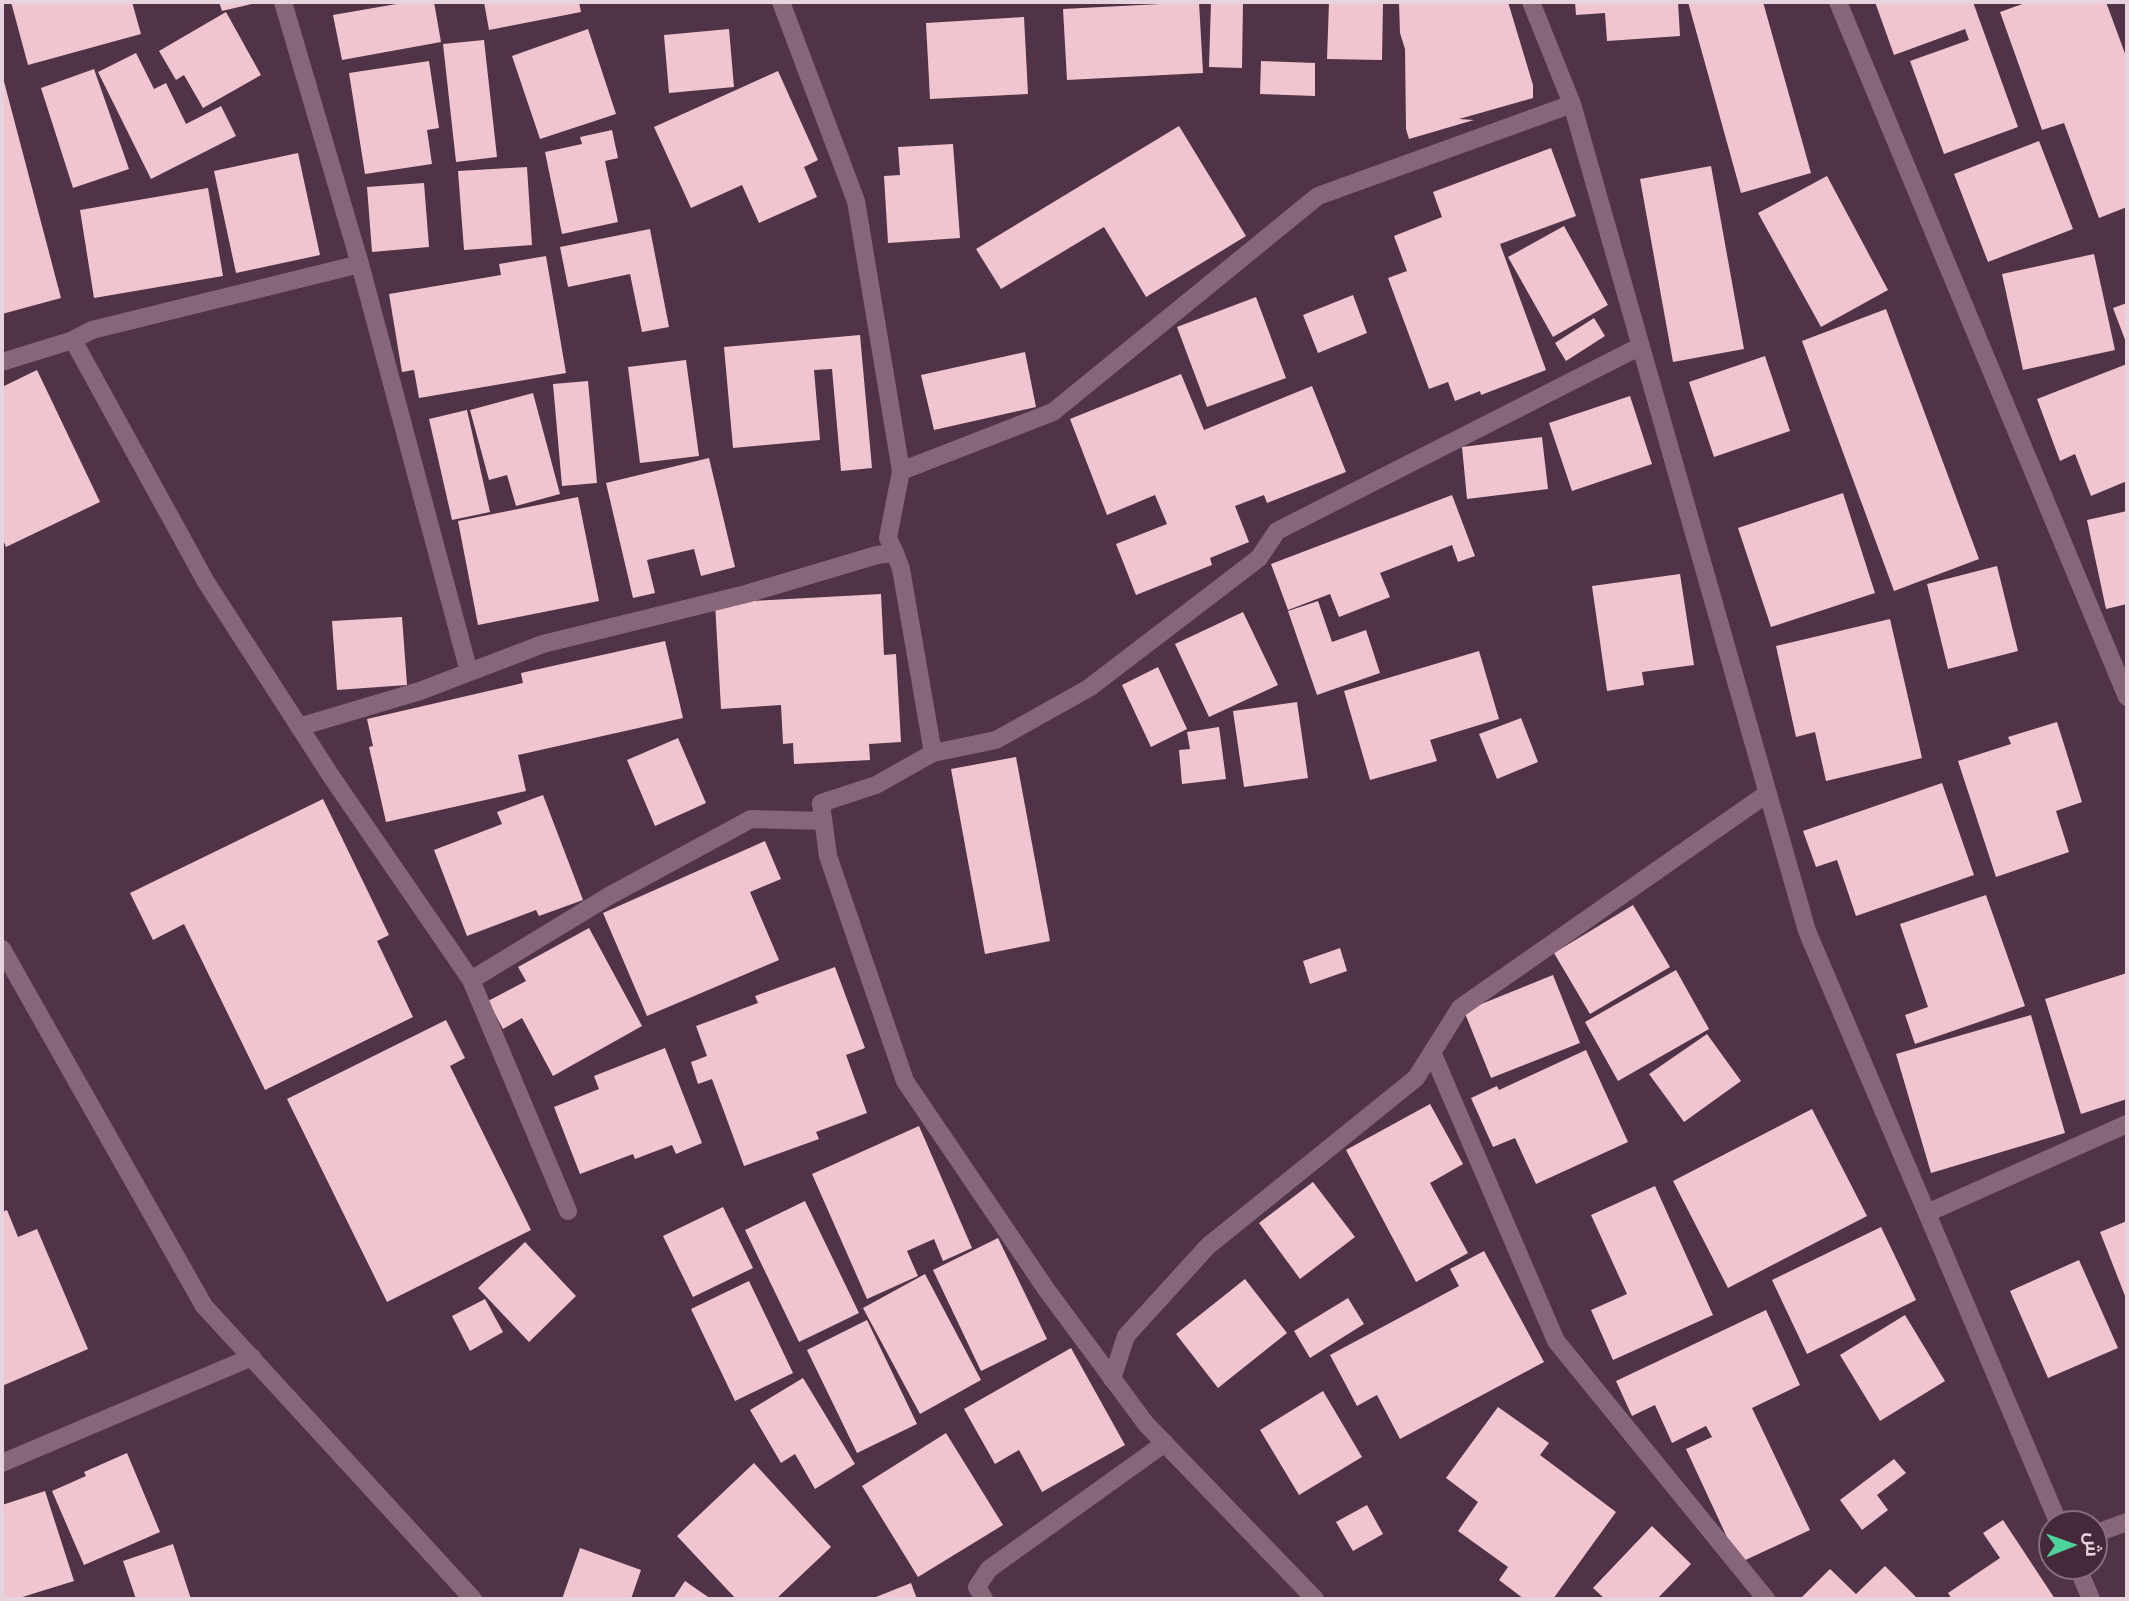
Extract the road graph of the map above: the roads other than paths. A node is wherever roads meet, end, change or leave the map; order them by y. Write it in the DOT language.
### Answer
graph roads {
  1 [pos="283,2"];
  2 [pos="781,2"];
  3 [pos="1531,2"];
  4 [pos="1839,2"];
  5 [pos="1572,104"];
  6 [pos="360,264"];
  7 [pos="73,340"];
  8 [pos="1641,346"];
  9 [pos="2,362"];
  10 [pos="901,471"];
  11 [pos="895,553"];
  12 [pos="2119,652"];
  13 [pos="468,672"];
  14 [pos="2127,697"];
  15 [pos="299,727"];
  16 [pos="933,753"];
  17 [pos="1768,793"];
  18 [pos="823,821"];
  19 [pos="2,949"];
  20 [pos="471,980"];
  21 [pos="1432,1052"];
  22 [pos="2127,1124"];
  23 [pos="568,1211"];
  24 [pos="1927,1213"];
  25 [pos="252,1357"];
  26 [pos="1112,1379"];
  27 [pos="1165,1444"];
  28 [pos="2,1463"];
  29 [pos="2053,1510"];
  30 [pos="2127,1522"];
  31 [pos="2108,1529"];
  32 [pos="2083,1580"];
  33 [pos="472,1599"];
  34 [pos="984,1599"];
  35 [pos="1315,1599"];
  36 [pos="1766,1599"];
  37 [pos="2091,1599"];
  1 -- 6 [label="street"];
  2 -- 10 [label="street"];
  3 -- 5 [label="street"];
  4 -- 12 [label="street"];
  5 -- 8 [label="street"];
  5 -- 10 [label="street"];
  6 -- 7 [label="street"];
  6 -- 13 [label="street"];
  7 -- 9 [label="street"];
  7 -- 15 [label="street"];
  8 -- 16 [label="street"];
  8 -- 17 [label="street"];
  10 -- 11 [label="street"];
  11 -- 13 [label="street"];
  11 -- 16 [label="street"];
  12 -- 14 [label="street"];
  13 -- 15 [label="street"];
  15 -- 20 [label="street"];
  16 -- 18 [label="street"];
  17 -- 21 [label="street"];
  17 -- 24 [label="street"];
  18 -- 20 [label="street"];
  18 -- 26 [label="street"];
  19 -- 25 [label="street"];
  20 -- 23 [label="street"];
  21 -- 26 [label="street"];
  21 -- 36 [label="street"];
  22 -- 24 [label="street"];
  24 -- 29 [label="street"];
  25 -- 28 [label="street"];
  25 -- 33 [label="street"];
  26 -- 27 [label="street"];
  27 -- 34 [label="street"];
  27 -- 35 [label="street"];
  30 -- 31 [label="street"];
  32 -- 37 [label="street"];
}
